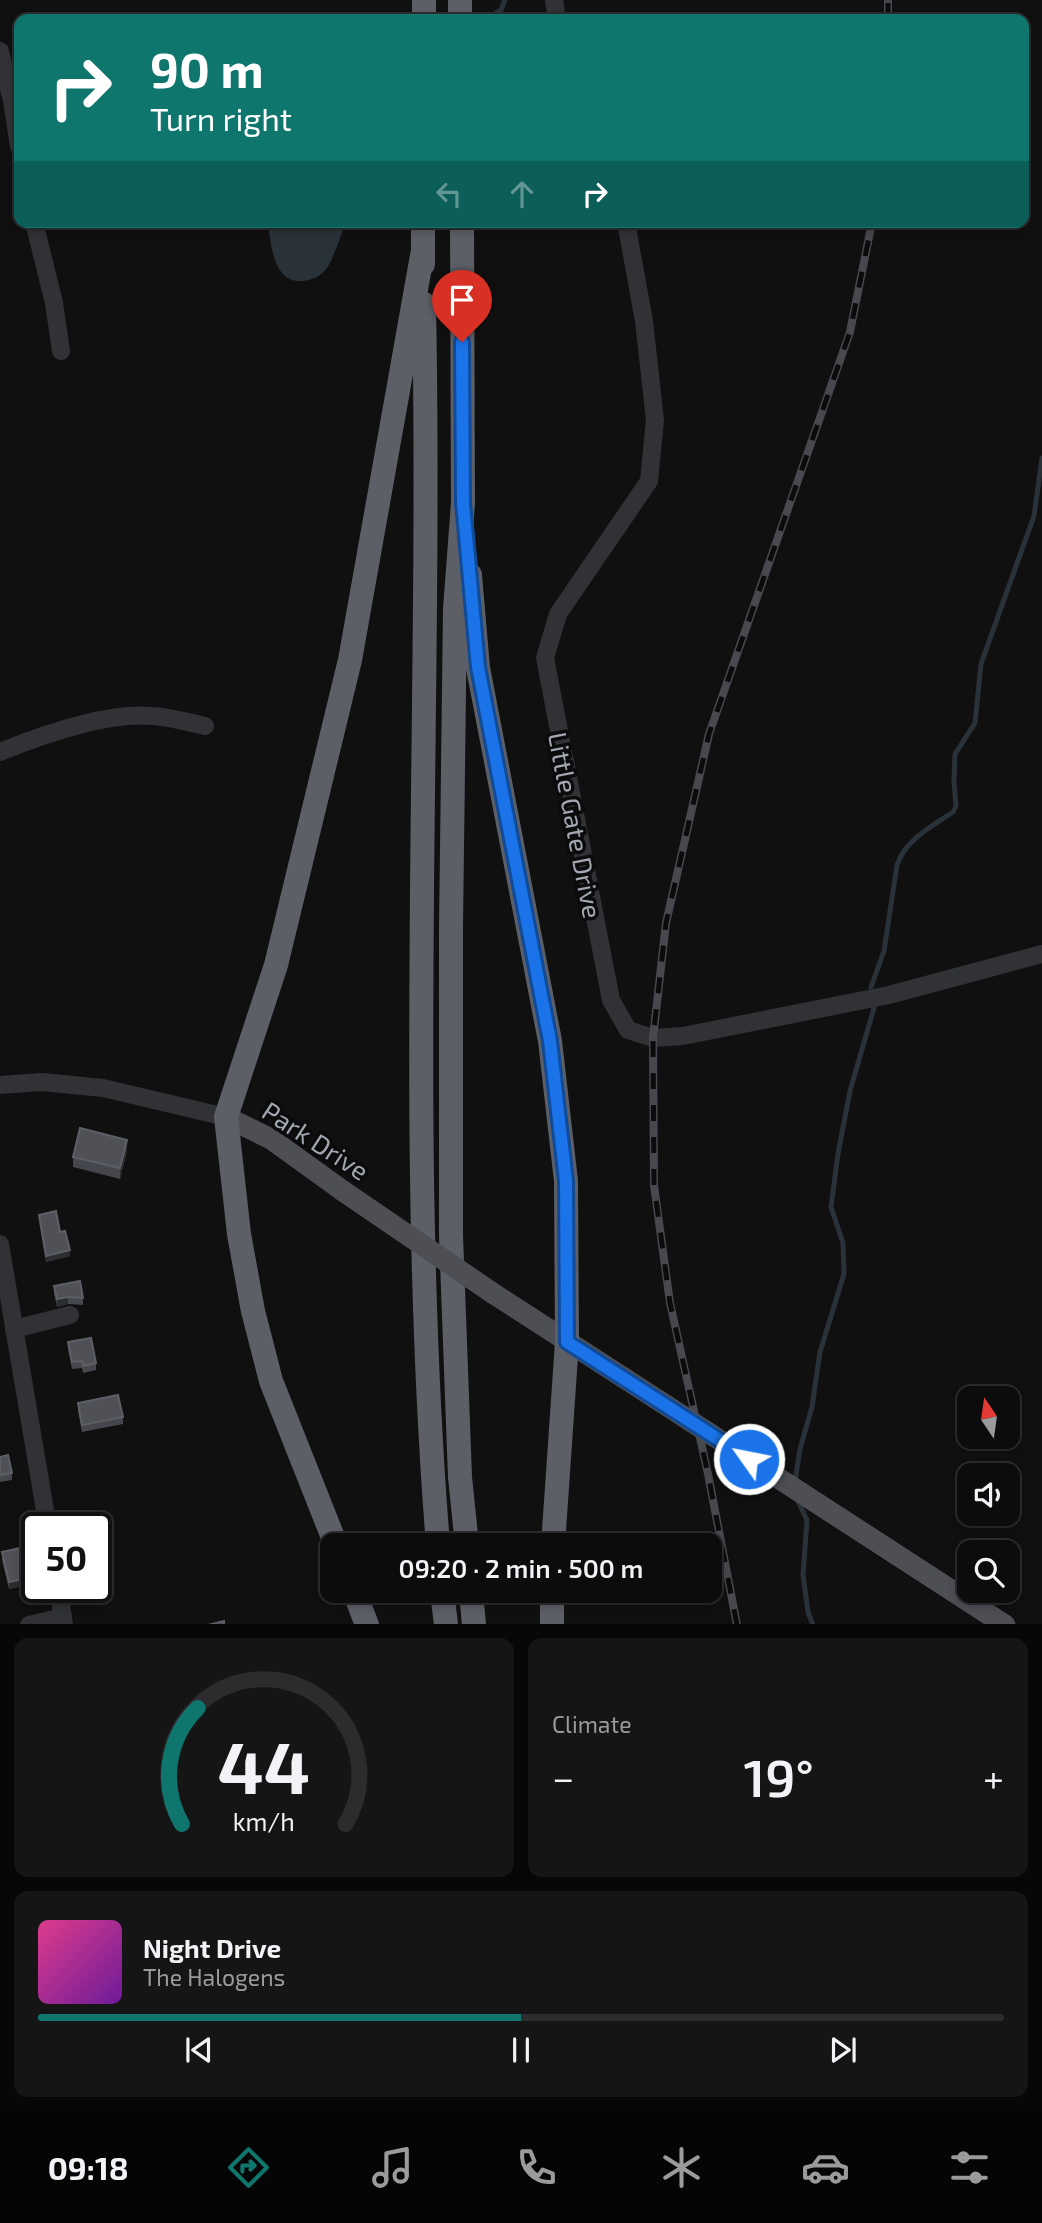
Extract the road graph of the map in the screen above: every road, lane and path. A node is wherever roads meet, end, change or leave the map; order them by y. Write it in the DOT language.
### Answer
graph roads {
  1 [pos="0,51"];
  2 [pos="14,114"];
  3 [pos="35,228"];
  4 [pos="423,228"];
  5 [pos="462,228"];
  6 [pos="627,228"];
  7 [pos="423,250"];
  8 [pos="61,351"];
  9 [pos="463,503"];
  10 [pos="205,726"];
  11 [pos="0,752"];
  12 [pos="1042,954"];
  13 [pos="0,1085"];
  14 [pos="226,1117"];
  15 [pos="0,1244"];
  16 [pos="70,1315"];
  17 [pos="14,1329"];
  18 [pos="567,1342"];
  19 [pos="45,1512"];
  20 [pos="331,1533"];
  21 [pos="437,1533"];
  22 [pos="466,1533"];
  23 [pos="554,1533"];
  24 [pos="60,1603"];
  25 [pos="359,1603"];
  26 [pos="443,1603"];
  27 [pos="472,1603"];
  28 [pos="552,1603"];
  29 [pos="63,1621"];
  30 [pos="38,1624"];
  31 [pos="367,1624"];
  32 [pos="446,1624"];
  33 [pos="474,1624"];
  34 [pos="552,1624"];
  35 [pos="1003,1624"];
  1 -- 2 [label="street"];
  3 -- 8 [label="street"];
  4 -- 7 [label="highway"];
  5 -- 9 [label="highway"];
  6 -- 12 [label="street, Little Gate Drive"];
  7 -- 14 [label="highway"];
  7 -- 21 [label="highway"];
  9 -- 18 [label="highway"];
  9 -- 22 [label="highway"];
  10 -- 11 [label="street"];
  13 -- 14 [label="street, Park Drive"];
  14 -- 18 [label="main road, Park Drive, bridge"];
  14 -- 20 [label="highway"];
  15 -- 17 [label="street"];
  16 -- 17 [label="street"];
  17 -- 19 [label="street"];
  18 -- 23 [label="highway"];
  18 -- 35 [label="main road, Park Drive, bridge"];
  24 -- 29 [label="street"];
  25 -- 31 [label="highway"];
  26 -- 32 [label="highway"];
  27 -- 33 [label="highway"];
  28 -- 34 [label="highway"];
  29 -- 30 [label="street"];
}
